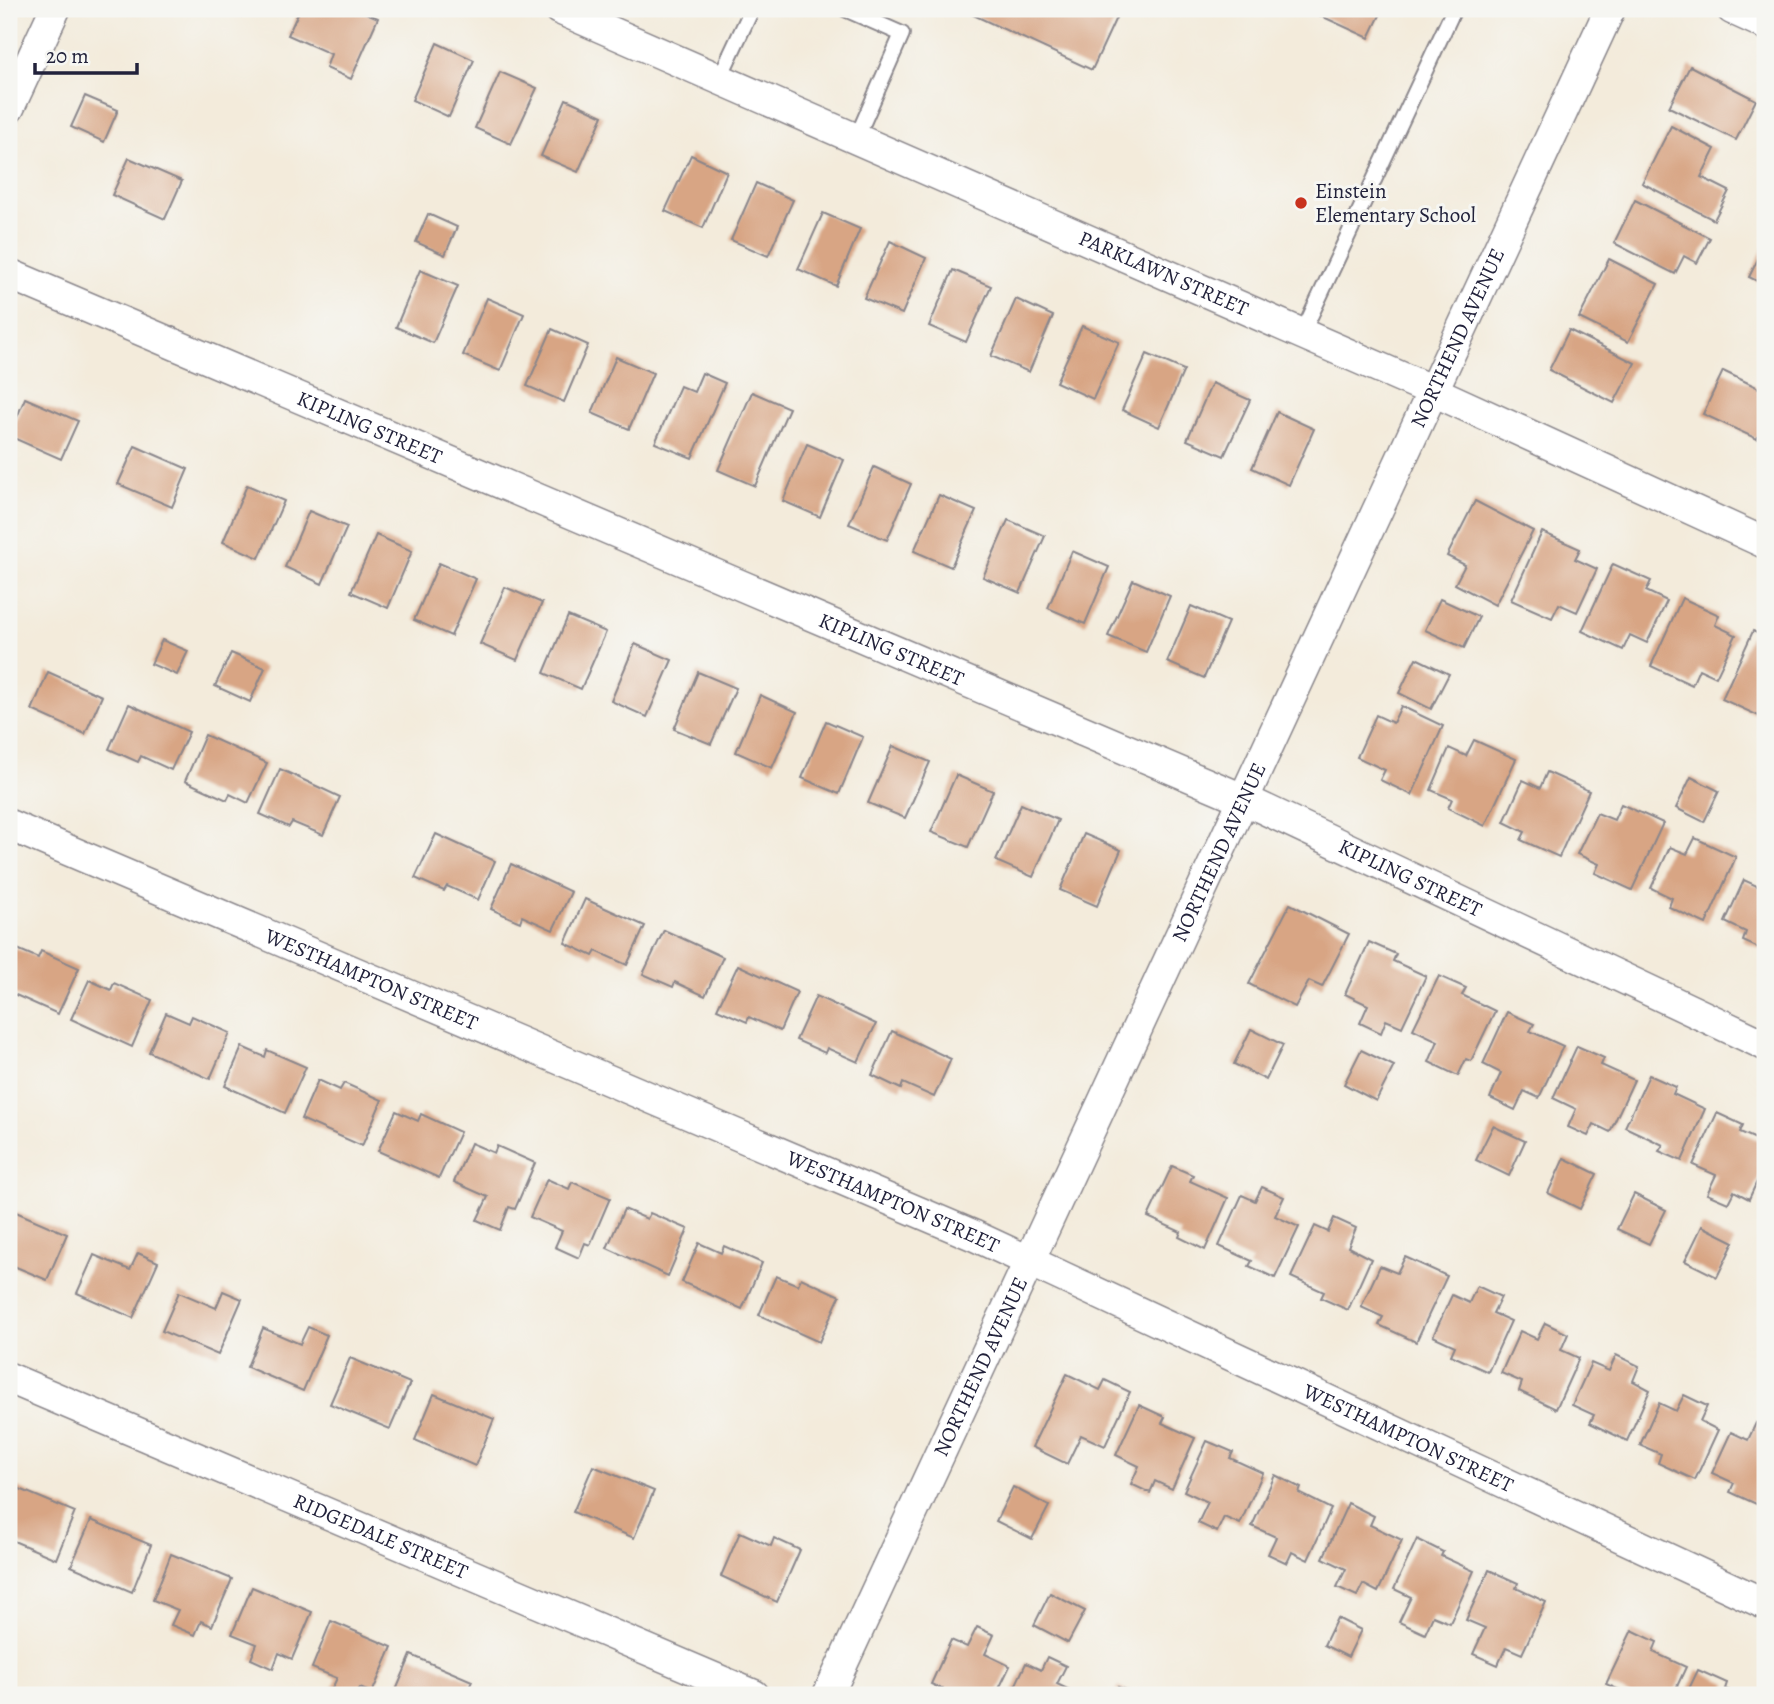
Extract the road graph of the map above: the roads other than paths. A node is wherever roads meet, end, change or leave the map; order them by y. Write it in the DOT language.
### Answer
graph roads {
  1 [pos="55,9"];
  2 [pos="559,9"];
  3 [pos="752,9"];
  4 [pos="845,9"];
  5 [pos="1454,9"];
  6 [pos="1610,9"];
  7 [pos="1732,9"];
  8 [pos="1765,24"];
  9 [pos="719,79"];
  10 [pos="9,108"];
  11 [pos="856,139"];
  12 [pos="9,274"];
  13 [pos="1302,334"];
  14 [pos="1433,391"];
  15 [pos="1765,543"];
  16 [pos="1243,799"];
  17 [pos="9,825"];
  18 [pos="1765,1045"];
  19 [pos="1030,1262"];
  20 [pos="9,1378"];
  21 [pos="1765,1604"];
  22 [pos="754,1695"];
  23 [pos="828,1695"];
  1 -- 10 [label="street"];
  2 -- 9 [label="street, PARKLAWN STREET"];
  3 -- 9 [label="lane"];
  4 -- 11 [label="lane"];
  5 -- 13 [label="lane"];
  6 -- 14 [label="street, NORTHEND AVENUE"];
  7 -- 8 [label="street"];
  9 -- 11 [label="street, PARKLAWN STREET"];
  11 -- 13 [label="street, PARKLAWN STREET"];
  12 -- 16 [label="street, KIPLING STREET"];
  13 -- 14 [label="street, PARKLAWN STREET"];
  14 -- 15 [label="street, PARKLAWN STREET"];
  14 -- 16 [label="street, NORTHEND AVENUE"];
  16 -- 18 [label="street, KIPLING STREET"];
  16 -- 19 [label="street, NORTHEND AVENUE"];
  17 -- 19 [label="street, WESTHAMPTON STREET"];
  19 -- 21 [label="street, WESTHAMPTON STREET"];
  19 -- 23 [label="street, NORTHEND AVENUE"];
  20 -- 22 [label="street, RIDGEDALE STREET"];
}
